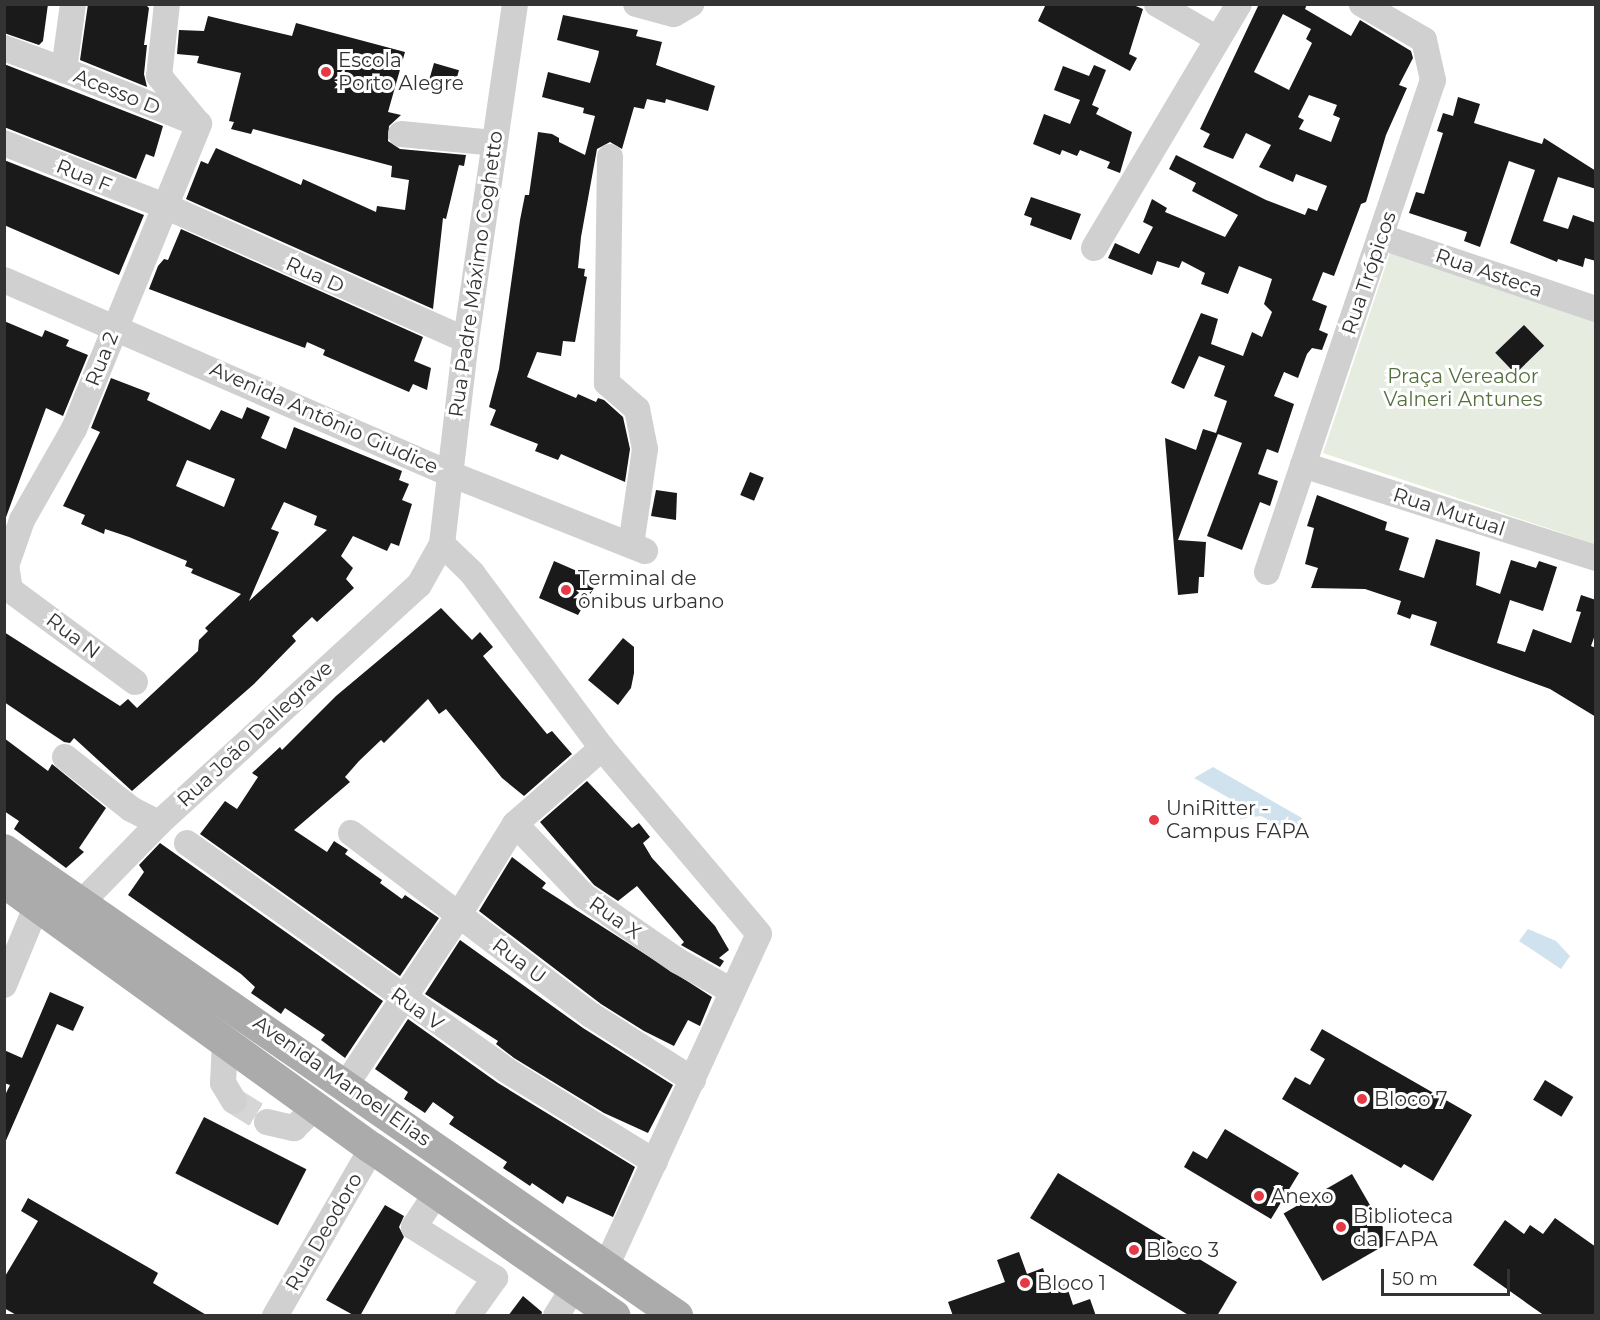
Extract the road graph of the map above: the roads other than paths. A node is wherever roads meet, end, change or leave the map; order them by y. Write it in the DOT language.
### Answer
graph roads {
  1 [pos="73,4"];
  2 [pos="167,4"];
  3 [pos="515,4"];
  4 [pos="636,4"];
  5 [pos="691,4"];
  6 [pos="1157,4"];
  7 [pos="1239,4"];
  8 [pos="1362,4"];
  9 [pos="1216,38"];
  10 [pos="4,48"];
  11 [pos="64,70"];
  12 [pos="199,124"];
  13 [pos="402,134"];
  14 [pos="4,143"];
  15 [pos="494,143"];
  16 [pos="610,157"];
  17 [pos="165,206"];
  18 [pos="1382,237"];
  19 [pos="1094,248"];
  20 [pos="4,280"];
  21 [pos="1596,309"];
  22 [pos="116,326"];
  23 [pos="466,340"];
  24 [pos="1303,465"];
  25 [pos="448,473"];
  26 [pos="13,517"];
  27 [pos="442,544"];
  28 [pos="1596,558"];
  29 [pos="428,569"];
  30 [pos="1267,572"];
  31 [pos="472,573"];
  32 [pos="10,590"];
  33 [pos="135,682"];
  34 [pos="602,748"];
  35 [pos="65,757"];
  36 [pos="159,823"];
  37 [pos="515,824"];
  38 [pos="351,833"];
  39 [pos="187,843"];
  40 [pos="4,850"];
  41 [pos="4,882"];
  42 [pos="37,905"];
  43 [pos="76,914"];
  44 [pos="456,918"];
  45 [pos="4,986"];
  46 [pos="732,991"];
  47 [pos="402,999"];
  48 [pos="225,1041"];
  49 [pos="693,1080"];
  50 [pos="347,1083"];
  51 [pos="234,1101"];
  52 [pos="316,1107"];
  53 [pos="267,1122"];
  54 [pos="372,1148"];
  55 [pos="656,1162"];
  56 [pos="437,1192"];
  57 [pos="517,1204"];
  58 [pos="547,1225"];
  59 [pos="514,1245"];
  60 [pos="607,1265"];
  61 [pos="495,1278"];
  62 [pos="574,1287"];
  63 [pos="275,1315"];
  64 [pos="468,1316"];
  65 [pos="556,1316"];
  66 [pos="615,1316"];
  67 [pos="677,1316"];
  1 -- 11 [label="street, Acesso D"];
  2 -- 12 [label="street"];
  3 -- 15 [label="street, Rua Padre Máximo Coghetto"];
  4 -- 5 [label="street"];
  6 -- 9 [label="street"];
  7 -- 9 [label="street"];
  8 -- 18 [label="street, Rua Trópicos"];
  9 -- 19 [label="street"];
  10 -- 11 [label="street"];
  11 -- 12 [label="street, Acesso D"];
  12 -- 17 [label="street, Rua 2"];
  13 -- 15 [label="street"];
  14 -- 17 [label="street, Rua F"];
  15 -- 23 [label="street, Rua Padre Máximo Coghetto"];
  16 -- 25 [label="street, Avenida Antônio Giudice"];
  17 -- 22 [label="street, Rua 2"];
  17 -- 23 [label="street, Rua D"];
  18 -- 21 [label="street, Rua Asteca"];
  18 -- 24 [label="street, Rua Trópicos"];
  20 -- 22 [label="street, Avenida Antônio Giudice"];
  22 -- 25 [label="street, Avenida Antônio Giudice"];
  22 -- 26 [label="street, Rua 2"];
  23 -- 25 [label="street, Rua Padre Máximo Coghetto"];
  24 -- 28 [label="street, Rua Mutual"];
  24 -- 30 [label="street, Rua Trópicos"];
  25 -- 27 [label="street, Rua Padre Máximo Coghetto"];
  25 -- 31 [label="street"];
  26 -- 32 [label="street, Rua 2"];
  27 -- 29 [label="street, Rua João Dallegrave"];
  27 -- 31 [label="street"];
  29 -- 31 [label="street"];
  29 -- 36 [label="street, Rua João Dallegrave"];
  31 -- 34 [label="street"];
  32 -- 33 [label="street, Rua N"];
  34 -- 37 [label="street"];
  34 -- 46 [label="street"];
  35 -- 36 [label="street"];
  36 -- 43 [label="street, Rua João Dallegrave"];
  37 -- 44 [label="street"];
  37 -- 46 [label="street, Rua X"];
  38 -- 44 [label="street, Rua U"];
  39 -- 47 [label="street, Rua V"];
  40 -- 43 [label="main road, Avenida Manoel Elias"];
  41 -- 42 [label="main road, Avenida Manoel Elias"];
  42 -- 43 [label="main road, Avenida Manoel Elias"];
  42 -- 45 [label="street"];
  43 -- 48 [label="main road, Avenida Manoel Elias"];
  43 -- 50 [label="main road, Avenida Manoel Elias"];
  44 -- 47 [label="street"];
  44 -- 49 [label="street, Rua U"];
  46 -- 49 [label="street"];
  47 -- 50 [label="street"];
  47 -- 55 [label="street, Rua V"];
  48 -- 51 [label="street"];
  48 -- 52 [label="main road, Avenida Manoel Elias"];
  49 -- 55 [label="street"];
  50 -- 57 [label="main road, Avenida Manoel Elias"];
  52 -- 53 [label="street"];
  52 -- 54 [label="main road, Avenida Manoel Elias"];
  54 -- 56 [label="main road, Avenida Manoel Elias"];
  54 -- 63 [label="street, Rua Deodoro"];
  55 -- 60 [label="street"];
  56 -- 59 [label="main road, Avenida Manoel Elias"];
  56 -- 61 [label="street"];
  57 -- 58 [label="main road, Avenida Manoel Elias"];
  57 -- 59 [label="main road"];
  58 -- 59 [label="main road"];
  58 -- 60 [label="main road, Avenida Manoel Elias"];
  59 -- 61 [label="street"];
  59 -- 62 [label="main road, Avenida Manoel Elias"];
  60 -- 67 [label="main road, Avenida Manoel Elias"];
  61 -- 64 [label="street"];
  62 -- 65 [label="street"];
  62 -- 66 [label="main road, Avenida Manoel Elias"];
}
